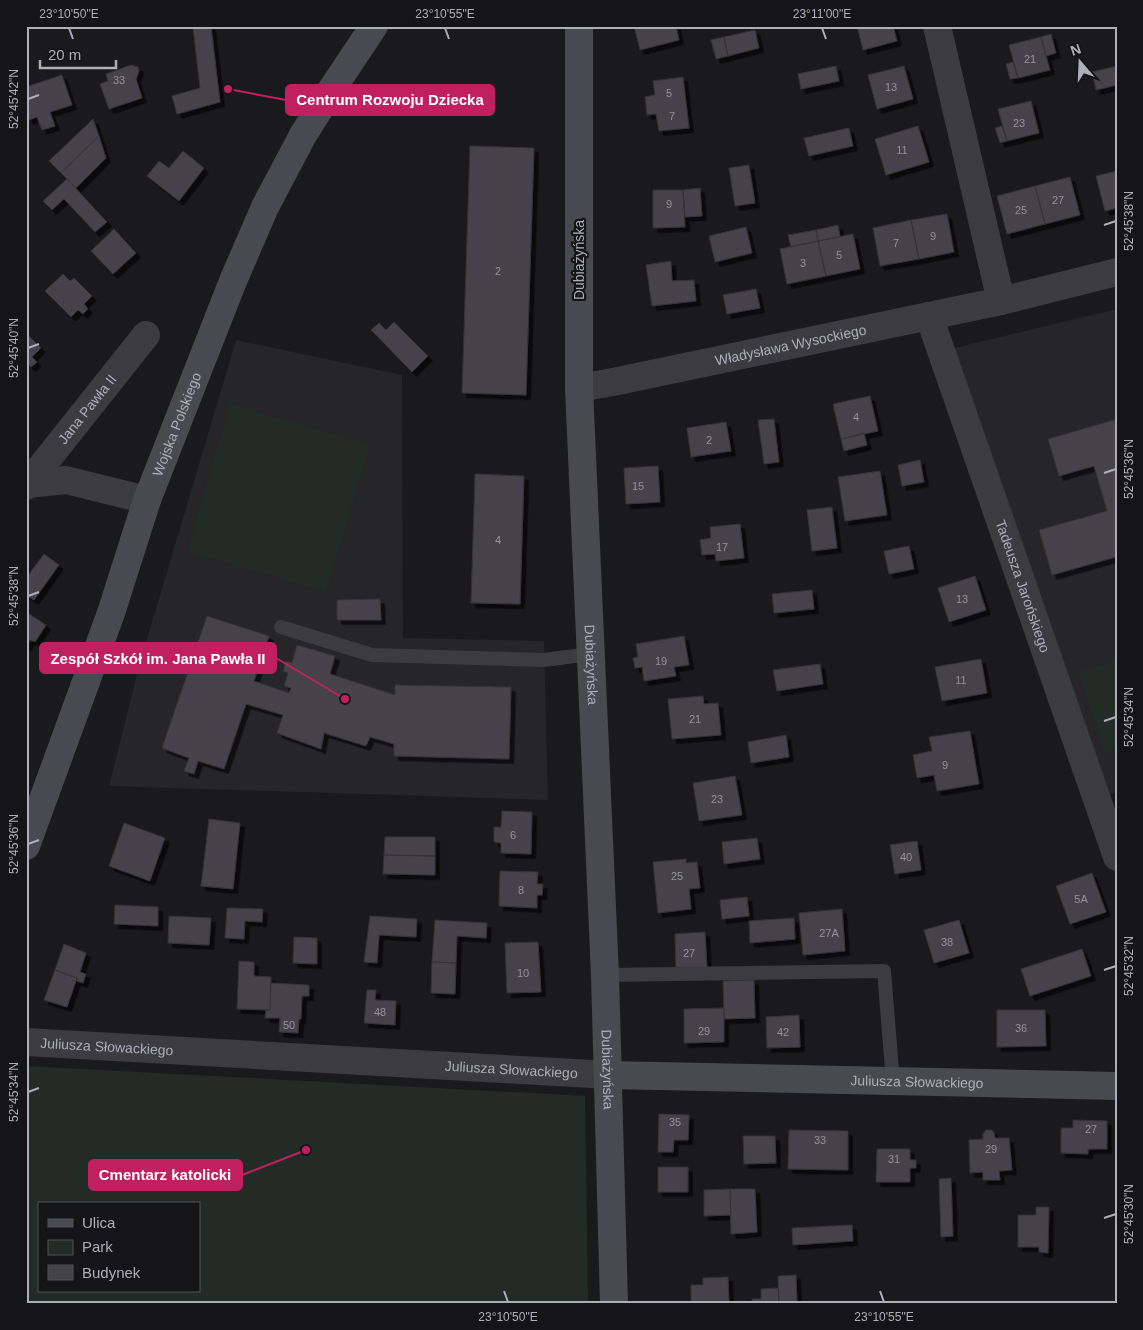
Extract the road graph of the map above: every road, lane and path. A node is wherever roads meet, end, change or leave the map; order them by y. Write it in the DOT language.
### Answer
graph roads {
  1 [pos="374,26"];
  2 [pos="579,26"];
  3 [pos="937,26"];
  4 [pos="1117,272"];
  5 [pos="1002,301"];
  6 [pos="929,316"];
  7 [pos="146,335"];
  8 [pos="579,388"];
  9 [pos="27,485"];
  10 [pos="147,500"];
  11 [pos="281,627"];
  12 [pos="590,654"];
  13 [pos="26,846"];
  14 [pos="1117,857"];
  15 [pos="605,975"];
  16 [pos="26,1042"];
  17 [pos="609,1075"];
  18 [pos="893,1082"];
  19 [pos="1117,1086"];
  20 [pos="614,1304"];
  1 -- 10 [label="street, Wojska Polskiego"];
  2 -- 8 [label="street, Dubiażyńska"];
  3 -- 5 [label="street"];
  4 -- 5 [label="street, Władysława Wysockiego"];
  5 -- 6 [label="street, Władysława Wysockiego"];
  6 -- 8 [label="street, Władysława Wysockiego"];
  6 -- 14 [label="street, Tadeusza Jarońskiego"];
  7 -- 9 [label="street, Jana Pawła II"];
  8 -- 12 [label="street, Dubiażyńska"];
  9 -- 10 [label="street, Jana Pawła II"];
  10 -- 13 [label="street, Wojska Polskiego"];
  11 -- 12 [label="lane"];
  12 -- 15 [label="street, Dubiażyńska"];
  15 -- 17 [label="street, Dubiażyńska"];
  15 -- 18 [label="lane"];
  16 -- 17 [label="street, Juliusza Słowackiego"];
  17 -- 18 [label="street, Juliusza Słowackiego"];
  17 -- 20 [label="street, Dubiażyńska"];
  18 -- 19 [label="street, Juliusza Słowackiego"];
}
